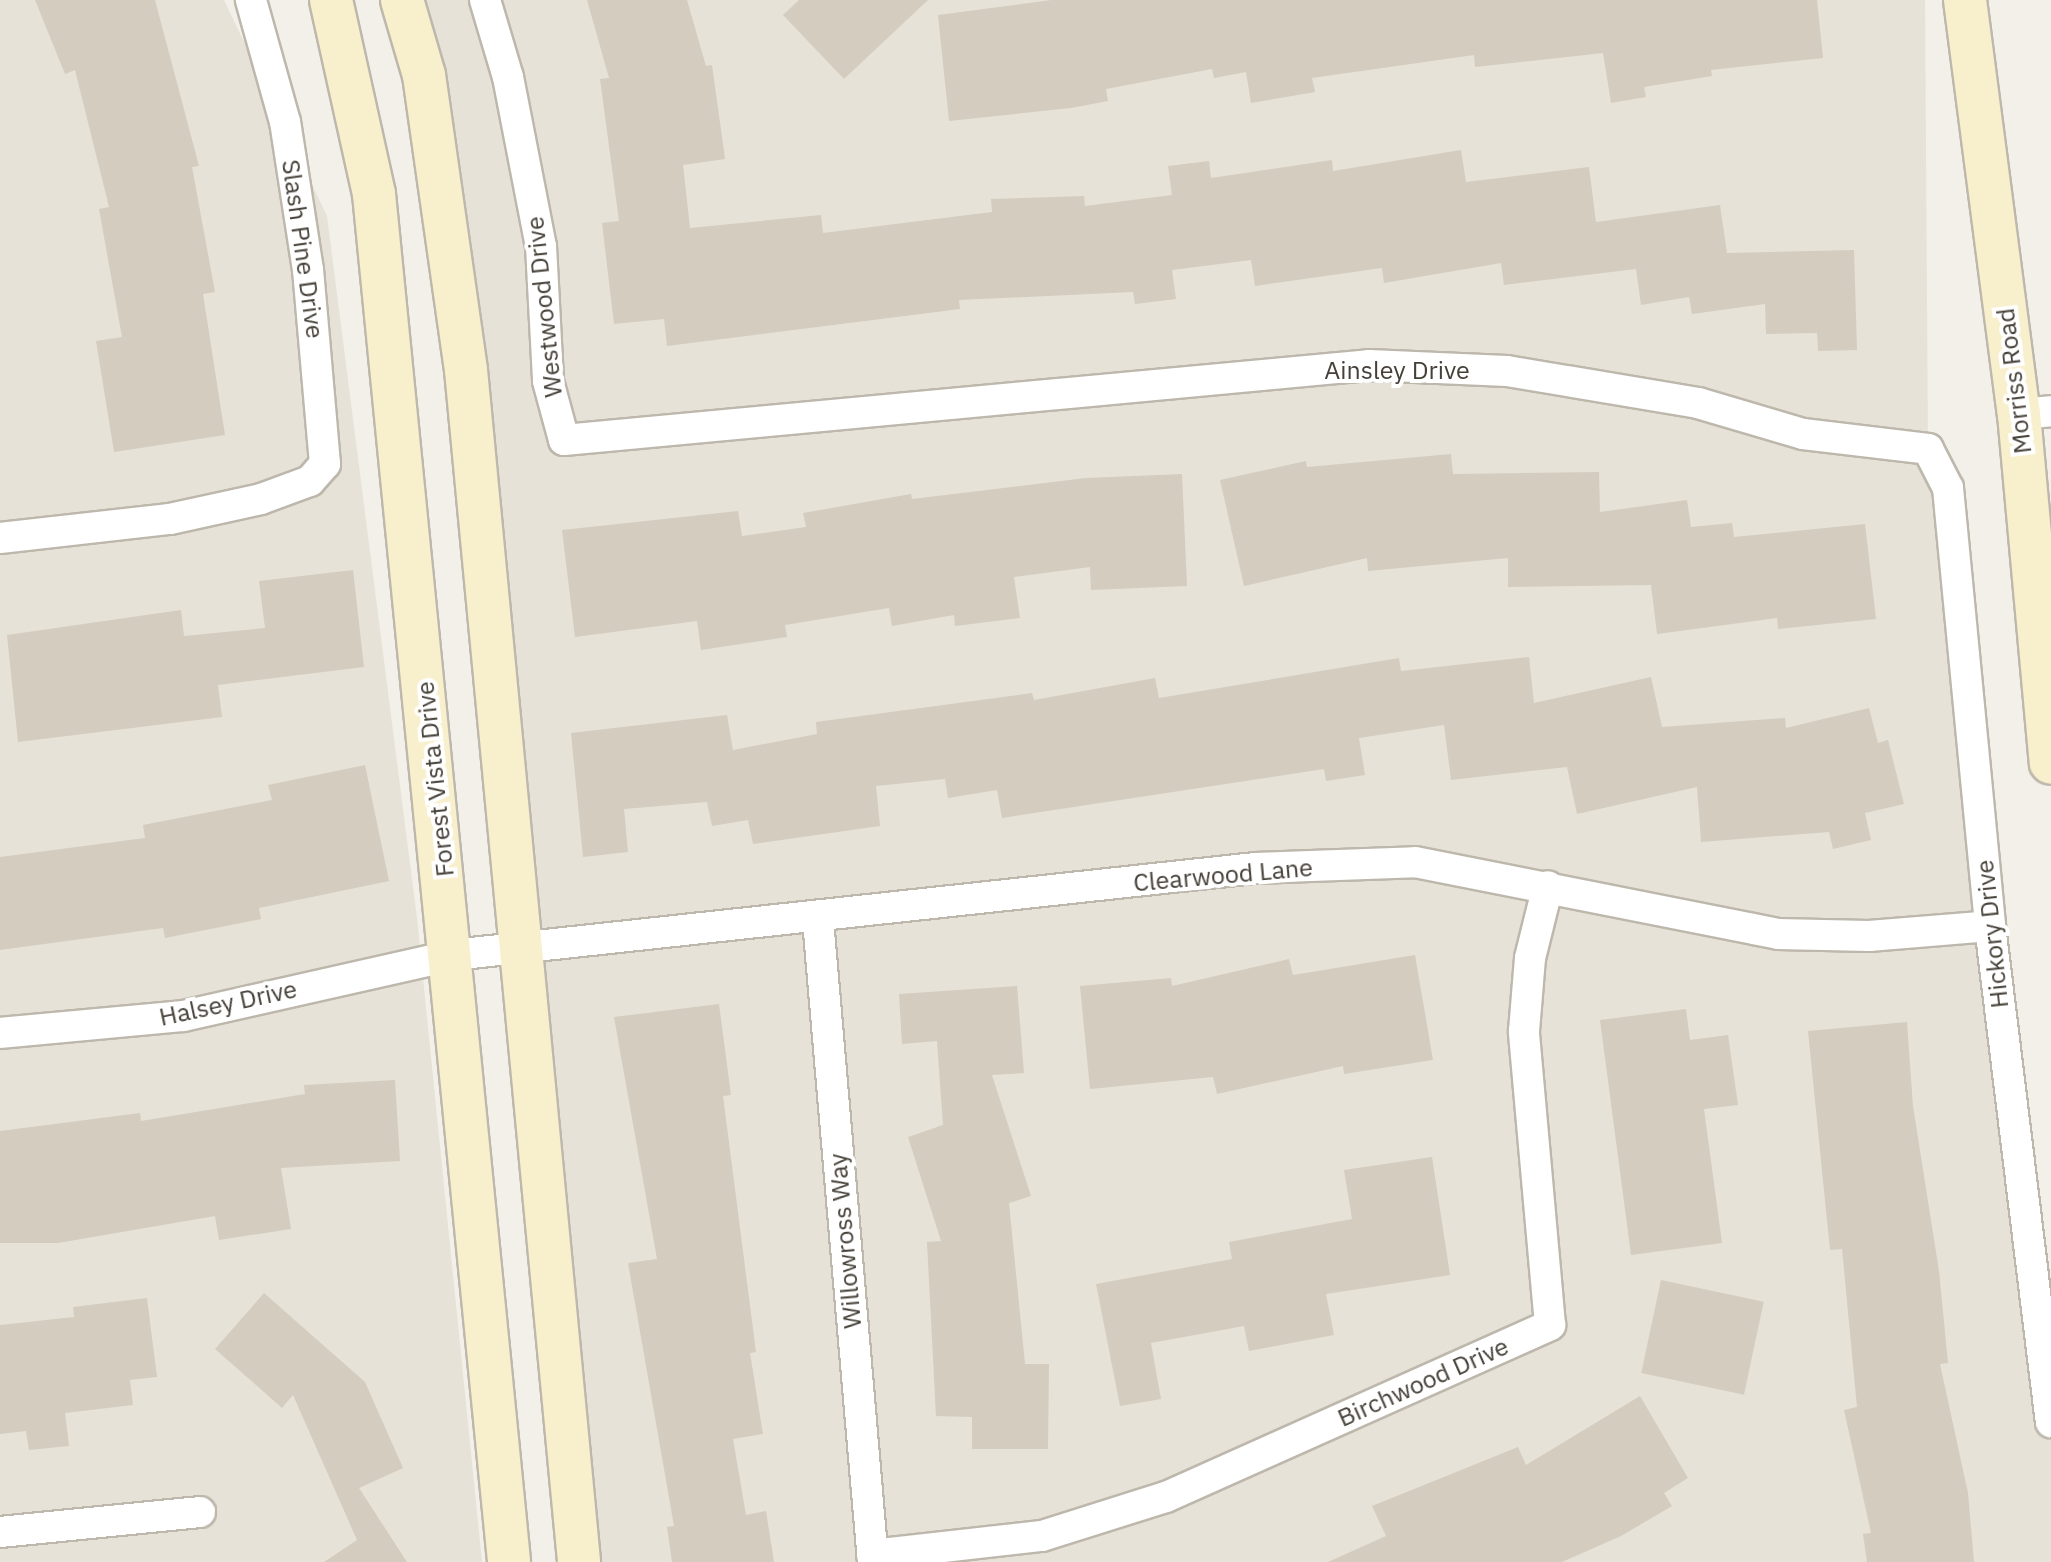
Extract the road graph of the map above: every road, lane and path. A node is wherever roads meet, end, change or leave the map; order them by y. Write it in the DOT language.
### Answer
graph roads {
  1 [pos="251,0"];
  2 [pos="331,0"];
  3 [pos="402,0"];
  4 [pos="484,0"];
  5 [pos="1965,0"];
  6 [pos="860,410"];
  7 [pos="2035,412"];
  8 [pos="1928,449"];
  9 [pos="0,538"];
  10 [pos="2051,763"];
  11 [pos="1548,886"];
  12 [pos="818,920"];
  13 [pos="1990,926"];
  14 [pos="519,949"];
  15 [pos="453,955"];
  16 [pos="0,1033"];
  17 [pos="2051,1422"];
  18 [pos="200,1512"];
  19 [pos="0,1532"];
  20 [pos="872,1559"];
  21 [pos="509,1562"];
  22 [pos="579,1562"];
  1 -- 9 [label="street, Slash Pine Drive"];
  2 -- 15 [label="main road, Forest Vista Drive"];
  3 -- 14 [label="main road"];
  4 -- 6 [label="street, Westwood Drive"];
  5 -- 7 [label="main road, Morriss Road"];
  6 -- 8 [label="street, Ainsley Drive"];
  7 -- 10 [label="main road, Morriss Road"];
  8 -- 13 [label="street, Hickory Drive"];
  11 -- 12 [label="street, Clearwood Lane"];
  11 -- 13 [label="street, Clearwood Lane"];
  11 -- 20 [label="street, Birchwood Drive"];
  12 -- 14 [label="street, Clearwood Lane"];
  12 -- 20 [label="street, Willowross Way"];
  13 -- 17 [label="street, Hickory Drive"];
  14 -- 15 [label="street, Clearwood Lane"];
  14 -- 22 [label="main road"];
  15 -- 16 [label="street, Halsey Drive"];
  15 -- 21 [label="main road, Forest Vista Drive"];
  18 -- 19 [label="street"];
}
